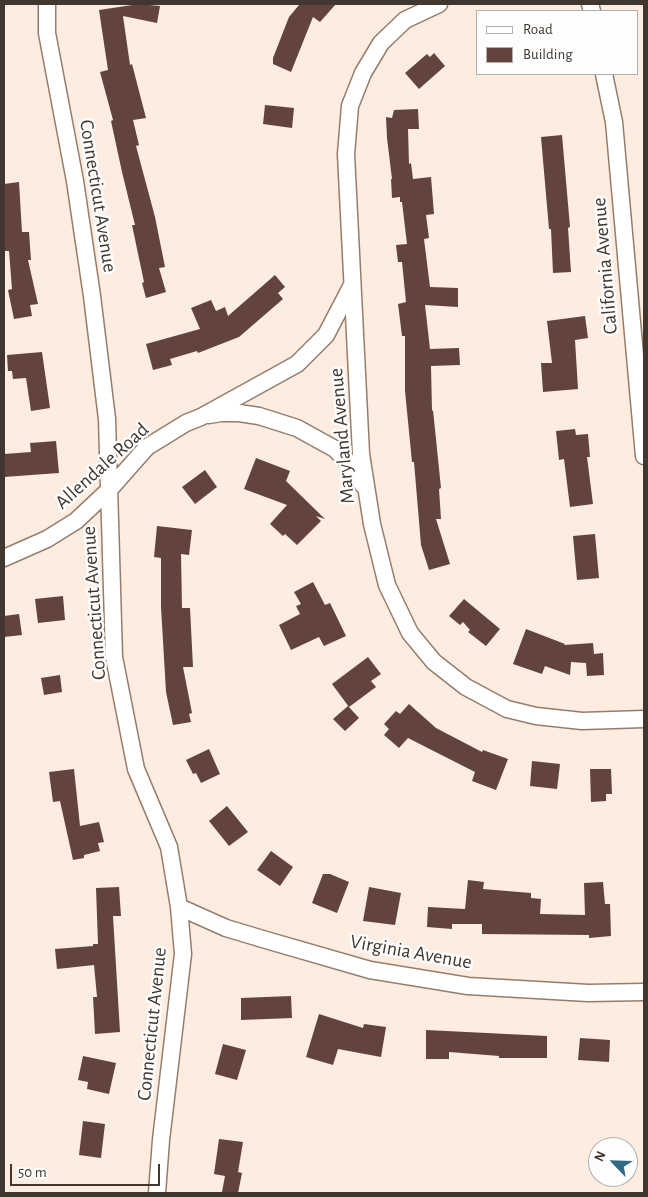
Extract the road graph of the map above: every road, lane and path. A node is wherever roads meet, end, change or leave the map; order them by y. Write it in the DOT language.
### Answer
graph roads {
  1 [pos="46,4"];
  2 [pos="439,4"];
  3 [pos="604,75"];
  4 [pos="352,284"];
  5 [pos="200,417"];
  6 [pos="644,456"];
  7 [pos="109,490"];
  8 [pos="368,497"];
  9 [pos="4,558"];
  10 [pos="644,719"];
  11 [pos="179,907"];
  12 [pos="644,992"];
  13 [pos="157,1193"];
  1 -- 7 [label="street, Connecticut Avenue"];
  2 -- 4 [label="street, Maryland Avenue"];
  3 -- 6 [label="street, California Avenue"];
  4 -- 5 [label="street, Allendale Road"];
  4 -- 8 [label="street, Maryland Avenue"];
  5 -- 7 [label="street, Allendale Road"];
  5 -- 8 [label="street, Allendale Road"];
  7 -- 9 [label="street, Allendale Road"];
  7 -- 11 [label="street, Connecticut Avenue"];
  8 -- 10 [label="street, Maryland Avenue"];
  11 -- 12 [label="street, Virginia Avenue"];
  11 -- 13 [label="street, Connecticut Avenue"];
}
